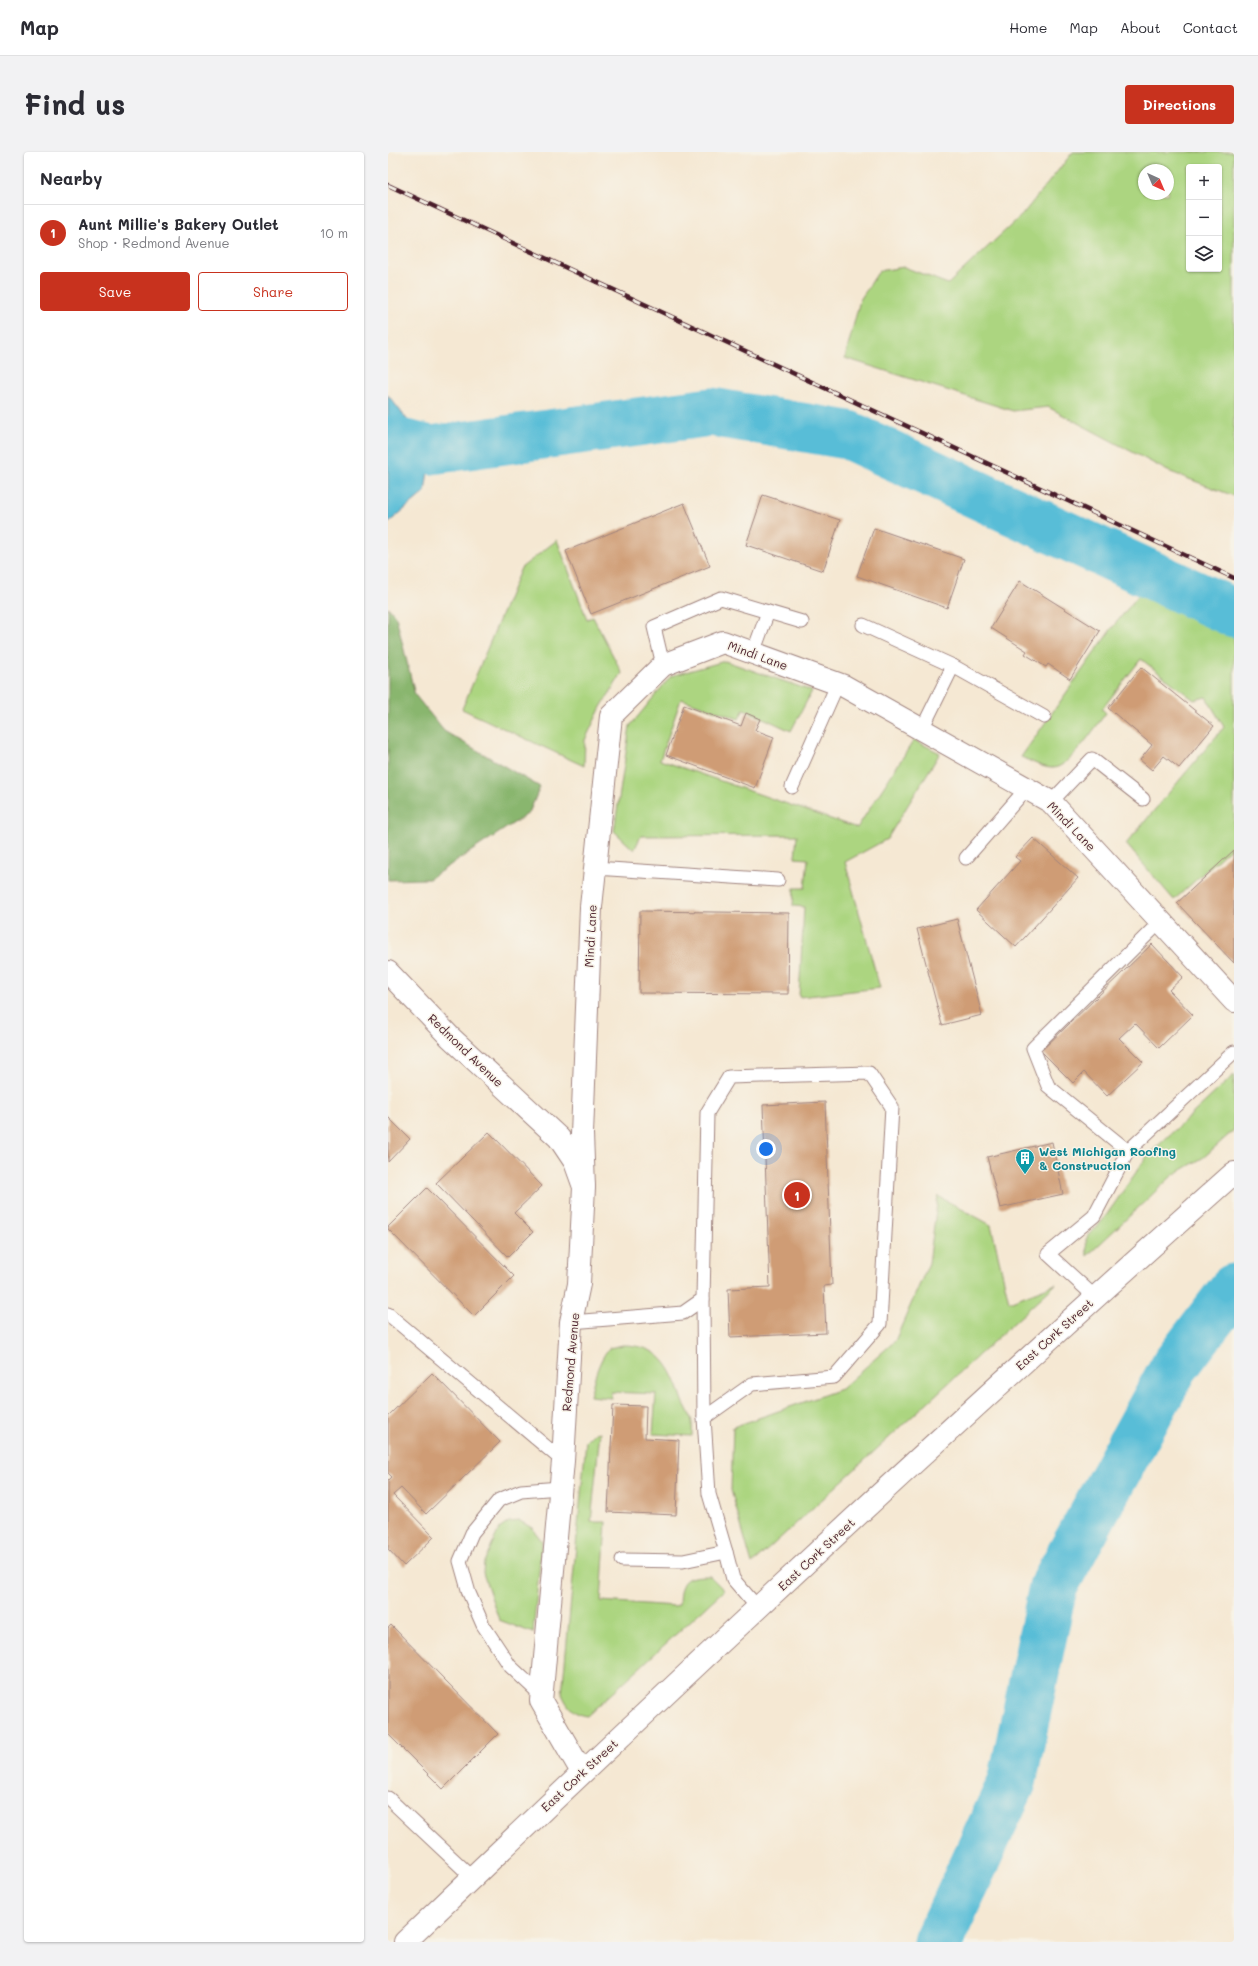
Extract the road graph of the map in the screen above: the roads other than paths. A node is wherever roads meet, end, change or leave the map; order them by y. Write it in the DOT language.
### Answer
graph roads {
  1 [pos="768,612"];
  2 [pos="802,622"];
  3 [pos="863,626"];
  4 [pos="753,653"];
  5 [pos="663,665"];
  6 [pos="953,666"];
  7 [pos="838,683"];
  8 [pos="1044,717"];
  9 [pos="922,729"];
  10 [pos="792,787"];
  11 [pos="1027,788"];
  12 [pos="1143,799"];
  13 [pos="1052,802"];
  14 [pos="966,858"];
  15 [pos="595,868"];
  16 [pos="778,880"];
  17 [pos="1161,920"];
  18 [pos="388,972"];
  19 [pos="1234,1000"];
  20 [pos="1234,1052"];
  21 [pos="1128,1151"];
  22 [pos="1234,1173"];
  23 [pos="584,1187"];
  24 [pos="1095,1297"];
  25 [pos="703,1299"];
  26 [pos="388,1314"];
  27 [pos="571,1322"];
  28 [pos="704,1418"];
  29 [pos="563,1461"];
  30 [pos="560,1488"];
  31 [pos="726,1552"];
  32 [pos="622,1560"];
  33 [pos="758,1608"];
  34 [pos="541,1695"];
  35 [pos="582,1772"];
  36 [pos="388,1798"];
  37 [pos="472,1877"];
  38 [pos="405,1942"];
  1 -- 2 [label="lane"];
  1 -- 4 [label="lane"];
  1 -- 5 [label="lane"];
  3 -- 6 [label="lane"];
  4 -- 5 [label="street, Mindi Lane"];
  4 -- 7 [label="street, Mindi Lane"];
  5 -- 15 [label="street, Mindi Lane"];
  6 -- 8 [label="lane"];
  6 -- 9 [label="lane"];
  7 -- 9 [label="street, Mindi Lane"];
  7 -- 10 [label="lane"];
  9 -- 11 [label="street, Mindi Lane"];
  11 -- 13 [label="street, Mindi Lane"];
  11 -- 14 [label="lane"];
  12 -- 13 [label="lane"];
  13 -- 17 [label="street, Mindi Lane"];
  15 -- 16 [label="lane"];
  15 -- 23 [label="street, Mindi Lane"];
  17 -- 19 [label="street, Mindi Lane"];
  17 -- 21 [label="lane"];
  18 -- 23 [label="street, Redmond Avenue"];
  20 -- 21 [label="lane"];
  21 -- 24 [label="lane"];
  22 -- 24 [label="street, East Cork Street"];
  23 -- 27 [label="street, Redmond Avenue"];
  24 -- 33 [label="street, East Cork Street"];
  25 -- 27 [label="lane"];
  25 -- 28 [label="lane"];
  25 -- 28 [label="lane"];
  26 -- 29 [label="lane"];
  27 -- 29 [label="street, Redmond Avenue"];
  28 -- 31 [label="lane"];
  29 -- 30 [label="street, Redmond Avenue"];
  30 -- 34 [label="street, Redmond Avenue"];
  30 -- 34 [label="lane"];
  31 -- 32 [label="lane"];
  31 -- 33 [label="lane"];
  33 -- 35 [label="street, East Cork Street"];
  34 -- 35 [label="street, Redmond Avenue"];
  35 -- 37 [label="street, East Cork Street"];
  36 -- 37 [label="lane"];
  37 -- 38 [label="street, East Cork Street"];
}
